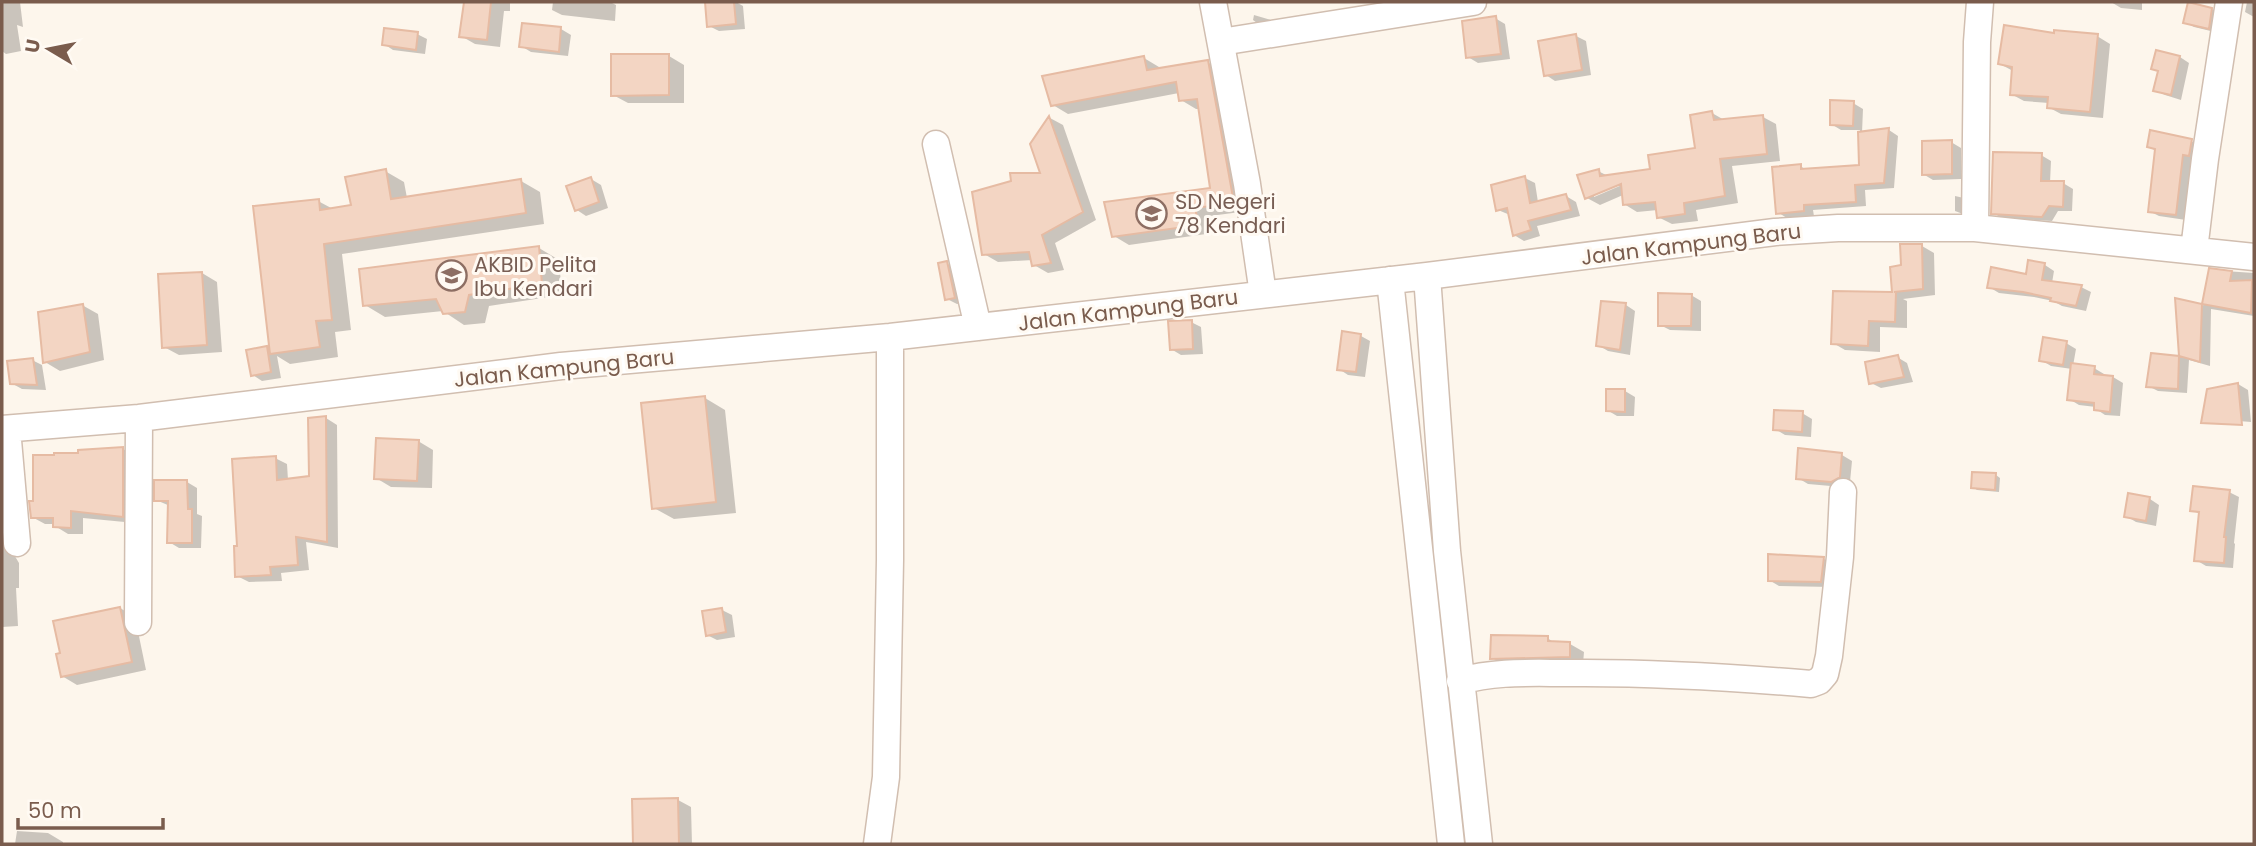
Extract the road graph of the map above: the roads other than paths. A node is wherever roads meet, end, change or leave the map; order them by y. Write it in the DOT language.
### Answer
graph roads {
  1 [pos="1213,2"];
  2 [pos="1473,2"];
  3 [pos="1980,2"];
  4 [pos="2229,2"];
  5 [pos="1221,42"];
  6 [pos="936,144"];
  7 [pos="1975,228"];
  8 [pos="2194,250"];
  9 [pos="2254,257"];
  10 [pos="1427,276"];
  11 [pos="1390,280"];
  12 [pos="1262,294"];
  13 [pos="978,327"];
  14 [pos="890,337"];
  15 [pos="139,418"];
  16 [pos="4,429"];
  17 [pos="1843,492"];
  18 [pos="17,542"];
  19 [pos="138,622"];
  20 [pos="1460,681"];
  21 [pos="877,844"];
  22 [pos="1451,844"];
  23 [pos="1479,844"];
  1 -- 5 [label="street"];
  2 -- 5 [label="street"];
  3 -- 7 [label="street"];
  4 -- 8 [label="street"];
  5 -- 12 [label="street"];
  6 -- 13 [label="street"];
  7 -- 8 [label="street, Jalan Kampung Baru"];
  7 -- 10 [label="street, Jalan Kampung Baru"];
  8 -- 9 [label="street, Jalan Kampung Baru"];
  10 -- 11 [label="street, Jalan Kampung Baru"];
  10 -- 20 [label="street"];
  11 -- 12 [label="street, Jalan Kampung Baru"];
  11 -- 22 [label="street"];
  12 -- 13 [label="street, Jalan Kampung Baru"];
  13 -- 14 [label="street, Jalan Kampung Baru"];
  14 -- 15 [label="street, Jalan Kampung Baru"];
  14 -- 21 [label="street"];
  15 -- 16 [label="street, Jalan Kampung Baru"];
  15 -- 19 [label="street"];
  16 -- 18 [label="street"];
  17 -- 20 [label="street"];
  20 -- 23 [label="street"];
}
